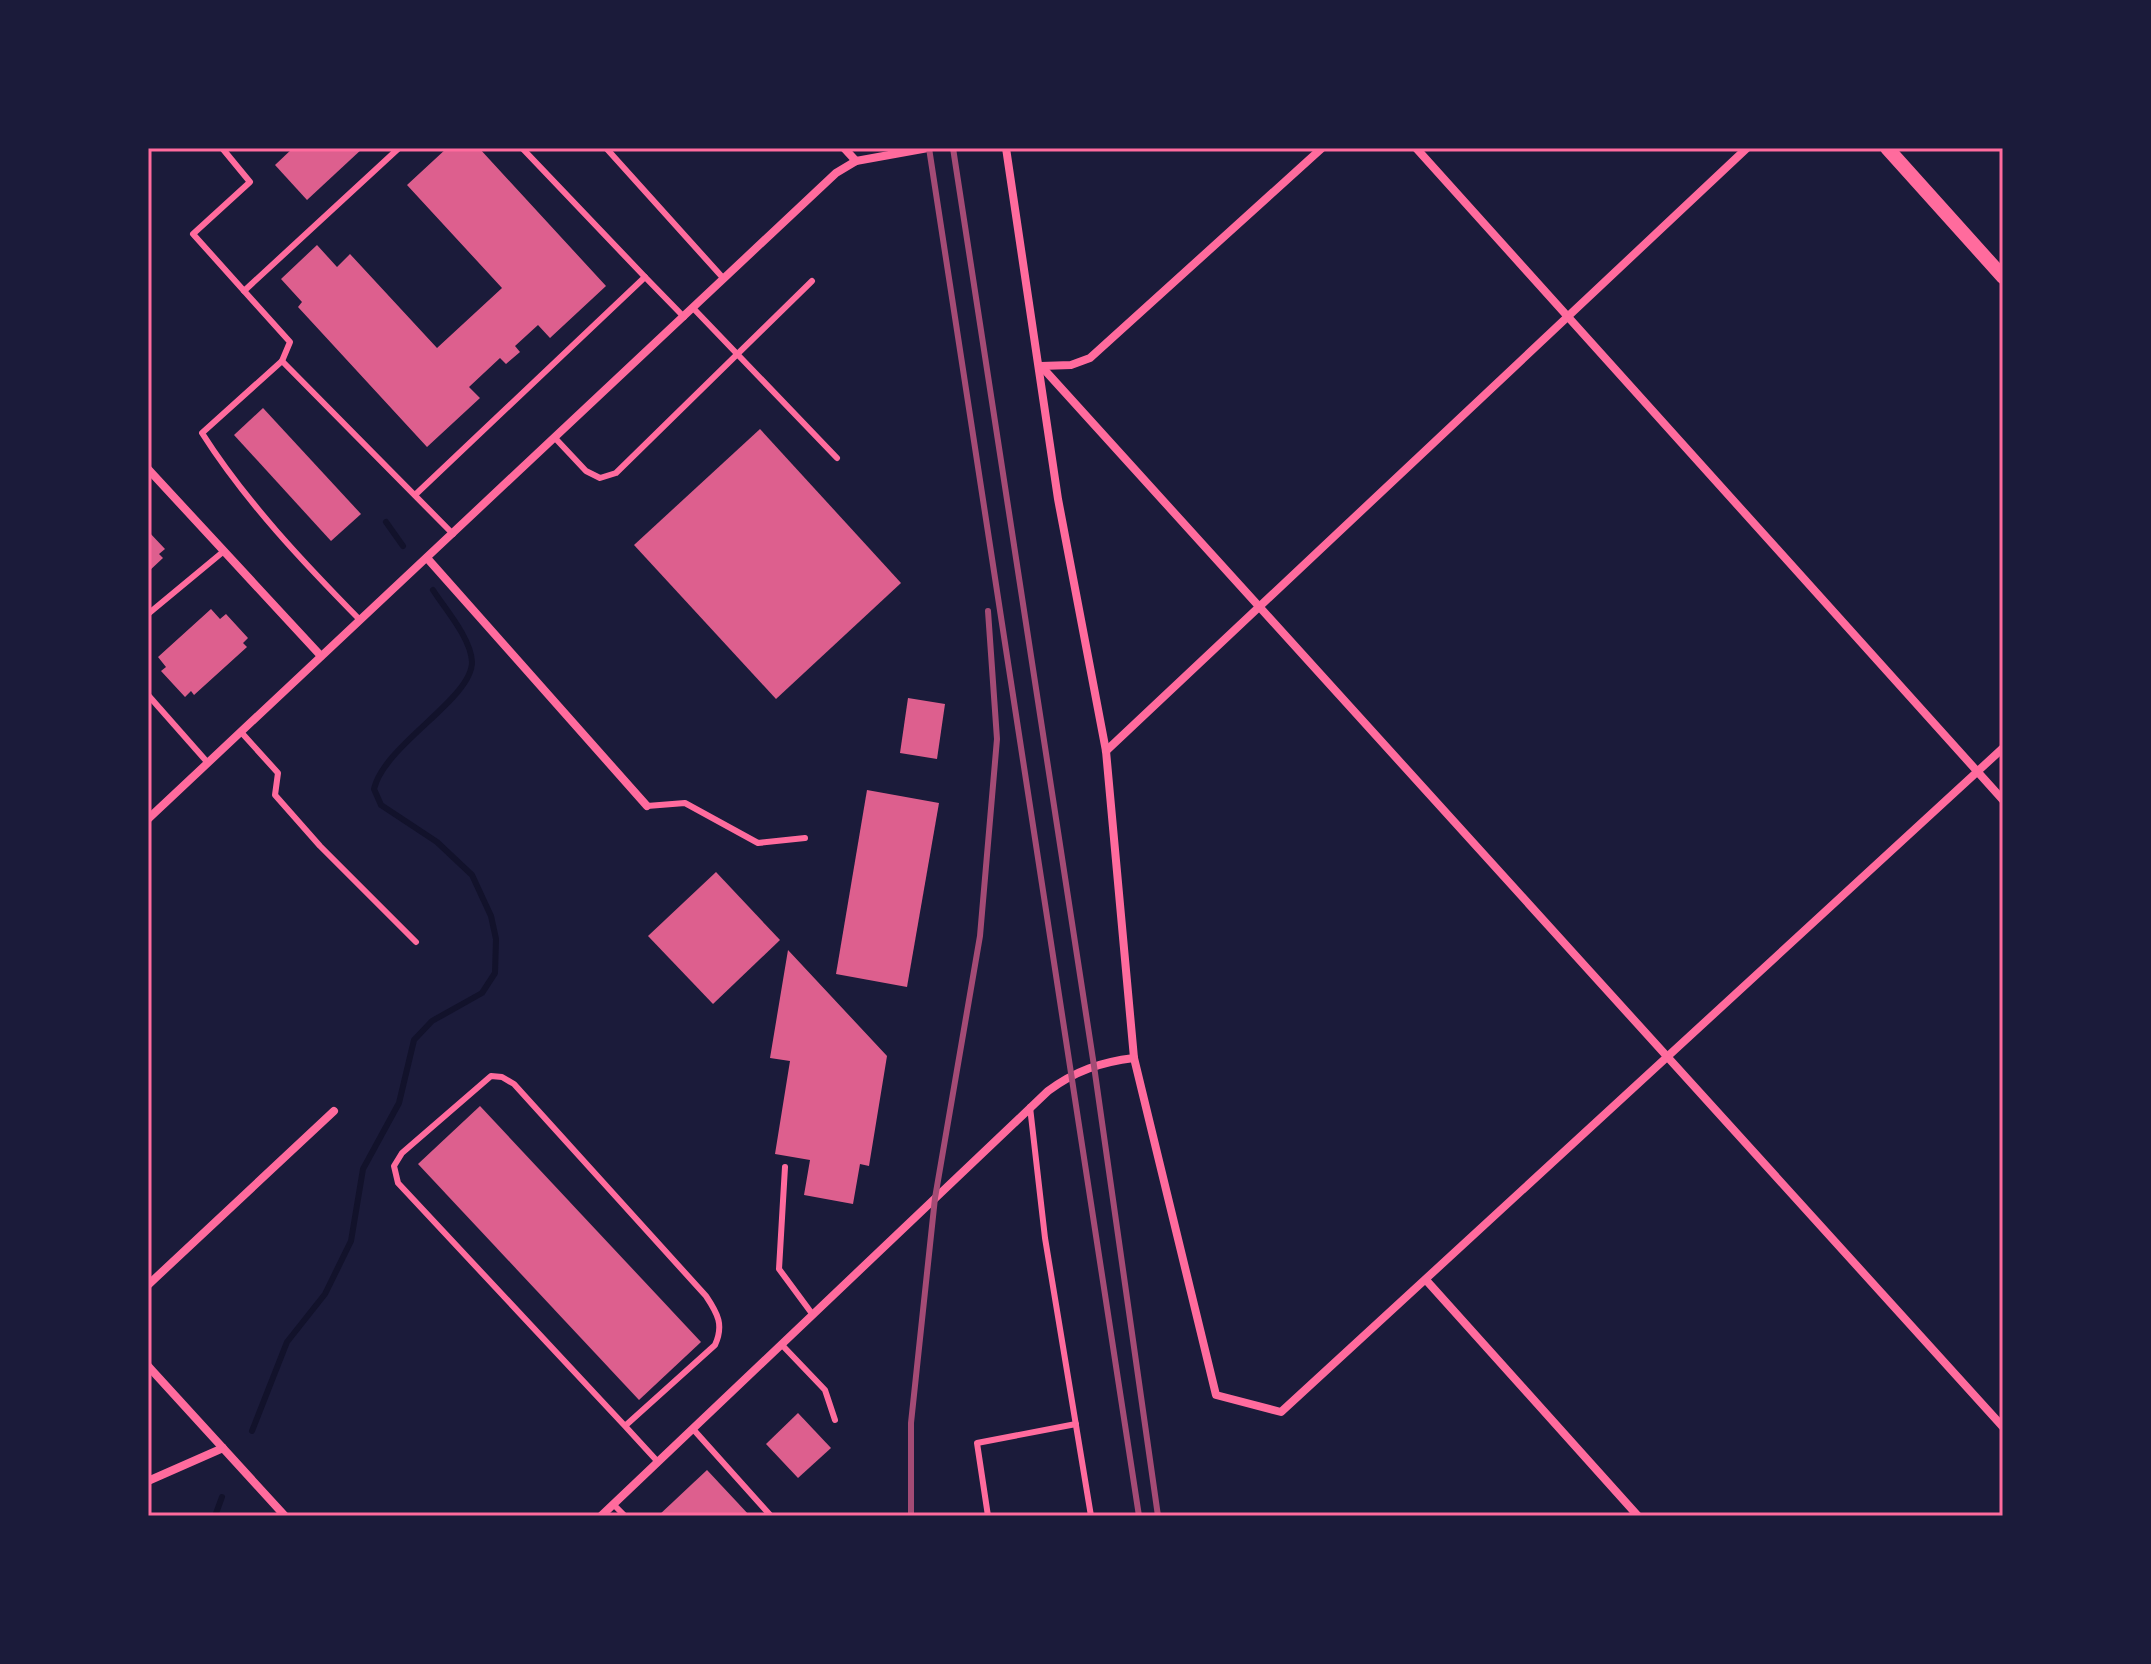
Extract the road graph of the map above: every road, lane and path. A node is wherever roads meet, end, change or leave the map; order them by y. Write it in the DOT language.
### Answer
graph roads {
  1 [pos="222,148"];
  2 [pos="399,148"];
  3 [pos="522,148"];
  4 [pos="606,148"];
  5 [pos="844,148"];
  6 [pos="928,148"];
  7 [pos="1006,148"];
  8 [pos="1322,148"];
  9 [pos="1416,148"];
  10 [pos="1747,148"];
  11 [pos="1887,148"];
  12 [pos="856,161"];
  13 [pos="645,277"];
  14 [pos="2003,277"];
  15 [pos="724,279"];
  16 [pos="812,281"];
  17 [pos="244,291"];
  18 [pos="693,308"];
  19 [pos="684,317"];
  20 [pos="1567,319"];
  21 [pos="738,355"];
  22 [pos="282,361"];
  23 [pos="1041,366"];
  24 [pos="555,438"];
  25 [pos="837,458"];
  26 [pos="148,469"];
  27 [pos="415,495"];
  28 [pos="453,534"];
  29 [pos="224,551"];
  30 [pos="427,558"];
  31 [pos="1259,609"];
  32 [pos="148,614"];
  33 [pos="360,620"];
  34 [pos="321,656"];
  35 [pos="148,695"];
  36 [pos="241,732"];
  37 [pos="2003,748"];
  38 [pos="1106,751"];
  39 [pos="208,763"];
  40 [pos="1978,772"];
  41 [pos="2003,800"];
  42 [pos="647,806"];
  43 [pos="148,819"];
  44 [pos="805,838"];
  45 [pos="416,942"];
  46 [pos="1667,1055"];
  47 [pos="1134,1058"];
  48 [pos="1030,1107"];
  49 [pos="334,1111"];
  50 [pos="785,1167"];
  51 [pos="1426,1280"];
  52 [pos="148,1285"];
  53 [pos="813,1315"];
  54 [pos="782,1345"];
  55 [pos="148,1366"];
  56 [pos="835,1420"];
  57 [pos="1076,1424"];
  58 [pos="625,1426"];
  59 [pos="2003,1427"];
  60 [pos="693,1429"];
  61 [pos="223,1448"];
  62 [pos="658,1462"];
  63 [pos="148,1481"];
  64 [pos="613,1504"];
  65 [pos="285,1516"];
  66 [pos="601,1516"];
  67 [pos="625,1516"];
  68 [pos="771,1516"];
  69 [pos="988,1516"];
  70 [pos="1091,1516"];
  71 [pos="1638,1516"];
  1 -- 17 [label="lane"];
  2 -- 17 [label="lane"];
  3 -- 13 [label="lane"];
  4 -- 15 [label="lane"];
  5 -- 12 [label="street"];
  6 -- 12 [label="street"];
  7 -- 23 [label="street"];
  8 -- 23 [label="street"];
  9 -- 20 [label="street"];
  10 -- 20 [label="street"];
  11 -- 14 [label="street"];
  12 -- 15 [label="street"];
  13 -- 19 [label="lane"];
  13 -- 27 [label="lane"];
  15 -- 18 [label="street"];
  16 -- 21 [label="lane"];
  17 -- 22 [label="lane"];
  18 -- 19 [label="street"];
  18 -- 21 [label="lane"];
  19 -- 24 [label="street"];
  20 -- 31 [label="street"];
  20 -- 40 [label="street"];
  21 -- 24 [label="lane"];
  21 -- 25 [label="lane"];
  22 -- 27 [label="lane"];
  22 -- 33 [label="lane"];
  23 -- 31 [label="street"];
  23 -- 38 [label="street"];
  24 -- 28 [label="street"];
  26 -- 29 [label="street"];
  27 -- 28 [label="lane"];
  28 -- 30 [label="street"];
  29 -- 32 [label="lane"];
  29 -- 34 [label="street"];
  30 -- 33 [label="street"];
  30 -- 42 [label="street"];
  31 -- 38 [label="street"];
  31 -- 46 [label="street"];
  33 -- 34 [label="street"];
  34 -- 36 [label="street"];
  35 -- 39 [label="lane"];
  36 -- 39 [label="street"];
  36 -- 45 [label="lane"];
  37 -- 40 [label="street"];
  38 -- 47 [label="street"];
  39 -- 43 [label="street"];
  40 -- 41 [label="street"];
  40 -- 46 [label="street"];
  42 -- 44 [label="lane"];
  46 -- 51 [label="street"];
  46 -- 59 [label="street"];
  47 -- 48 [label="street"];
  47 -- 51 [label="street"];
  48 -- 53 [label="street"];
  48 -- 57 [label="lane"];
  49 -- 52 [label="street"];
  50 -- 53 [label="lane"];
  51 -- 71 [label="street"];
  53 -- 54 [label="street"];
  54 -- 56 [label="lane"];
  54 -- 60 [label="street"];
  55 -- 61 [label="street"];
  57 -- 69 [label="lane"];
  57 -- 70 [label="lane"];
  58 -- 58 [label="lane"];
  58 -- 62 [label="lane"];
  60 -- 62 [label="street"];
  60 -- 68 [label="lane"];
  61 -- 63 [label="street"];
  61 -- 65 [label="street"];
  62 -- 64 [label="street"];
  64 -- 66 [label="street"];
  64 -- 67 [label="lane"];
}
